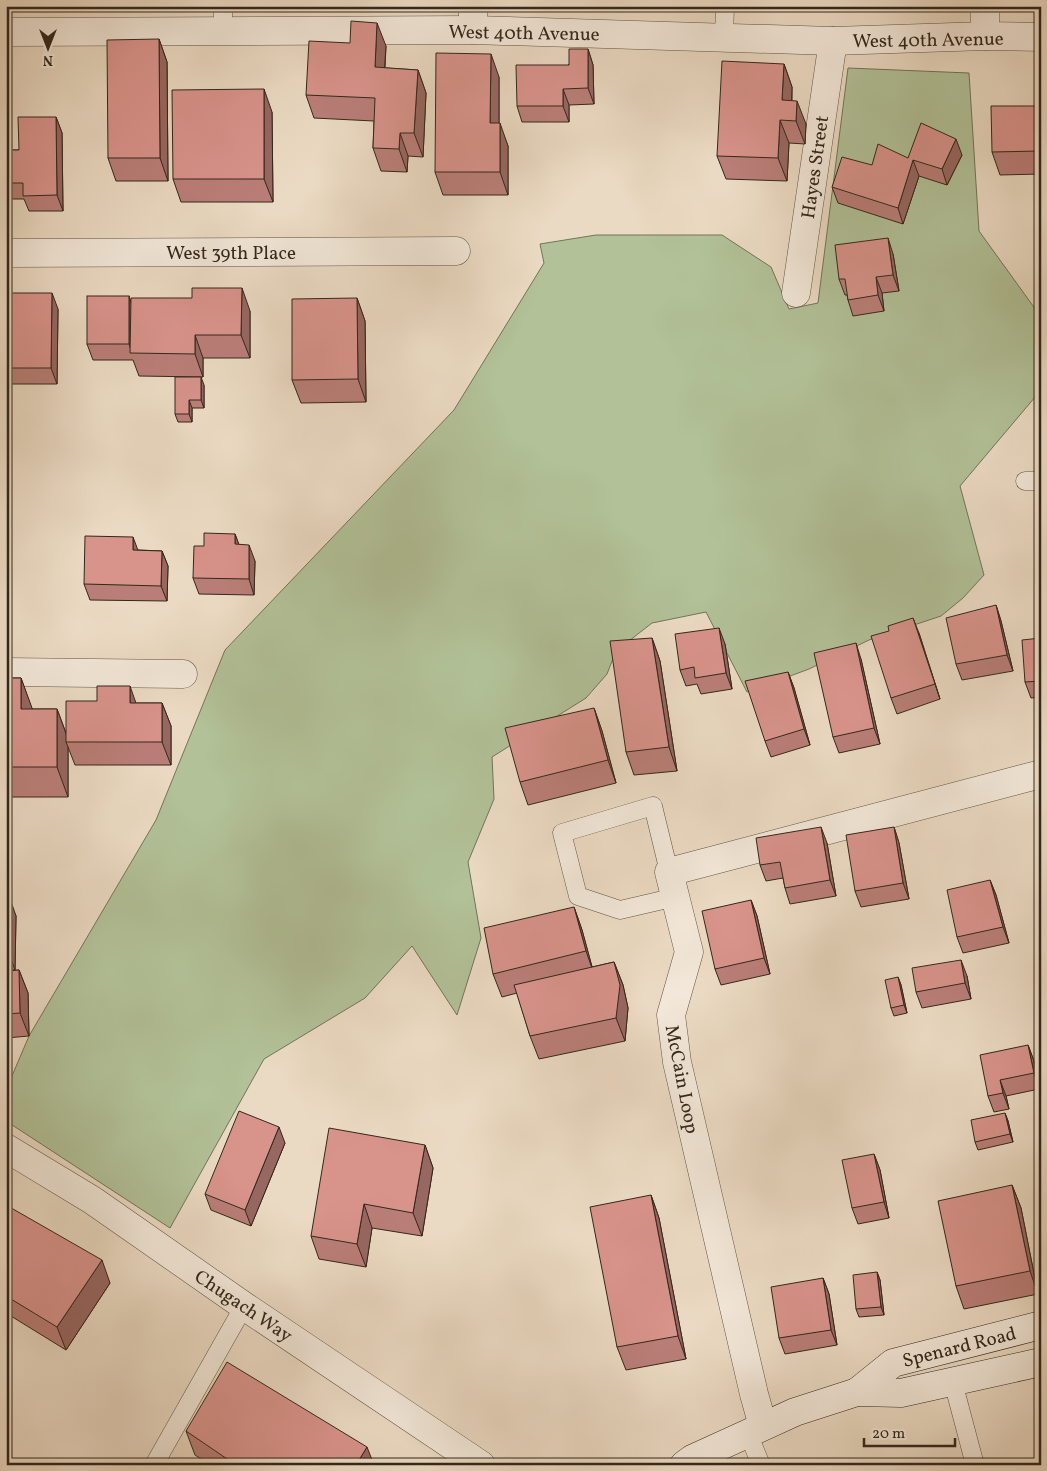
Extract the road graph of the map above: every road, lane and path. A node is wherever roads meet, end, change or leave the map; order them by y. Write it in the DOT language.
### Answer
graph roads {
  1 [pos="725,6"];
  2 [pos="985,6"];
  3 [pos="473,18"];
  4 [pos="223,19"];
  5 [pos="6,32"];
  6 [pos="986,36"];
  7 [pos="724,37"];
  8 [pos="1041,37"];
  9 [pos="833,41"];
  10 [pos="456,250"];
  11 [pos="6,254"];
  12 [pos="796,293"];
  13 [pos="6,672"];
  14 [pos="183,674"];
  15 [pos="1041,774"];
  16 [pos="673,885"];
  17 [pos="6,1148"];
  18 [pos="244,1306"];
  19 [pos="1041,1325"];
  20 [pos="1041,1362"];
  21 [pos="953,1382"];
  22 [pos="857,1392"];
  23 [pos="755,1429"];
  24 [pos="154,1465"];
  25 [pos="481,1465"];
  26 [pos="684,1465"];
  27 [pos="761,1465"];
  28 [pos="975,1465"];
  1 -- 7 [label="lane"];
  2 -- 6 [label="street"];
  3 -- 4 [label="street, West 40th Avenue"];
  3 -- 7 [label="street, West 40th Avenue"];
  4 -- 5 [label="street, West 40th Avenue"];
  6 -- 8 [label="street, West 40th Avenue"];
  6 -- 9 [label="street, West 40th Avenue"];
  7 -- 9 [label="street, West 40th Avenue"];
  9 -- 12 [label="street, Hayes Street"];
  10 -- 11 [label="street, West 39th Place"];
  13 -- 14 [label="street"];
  15 -- 16 [label="street"];
  16 -- 16 [label="lane"];
  16 -- 23 [label="street, McCain Loop"];
  17 -- 18 [label="street, Chugach Way"];
  18 -- 24 [label="lane"];
  18 -- 25 [label="street, Chugach Way"];
  19 -- 22 [label="street, Spenard Road"];
  20 -- 21 [label="street, Spenard Road"];
  21 -- 22 [label="street, Spenard Road"];
  21 -- 28 [label="lane"];
  22 -- 23 [label="street, Spenard Road"];
  23 -- 26 [label="street, Spenard Road"];
  23 -- 27 [label="lane"];
}
